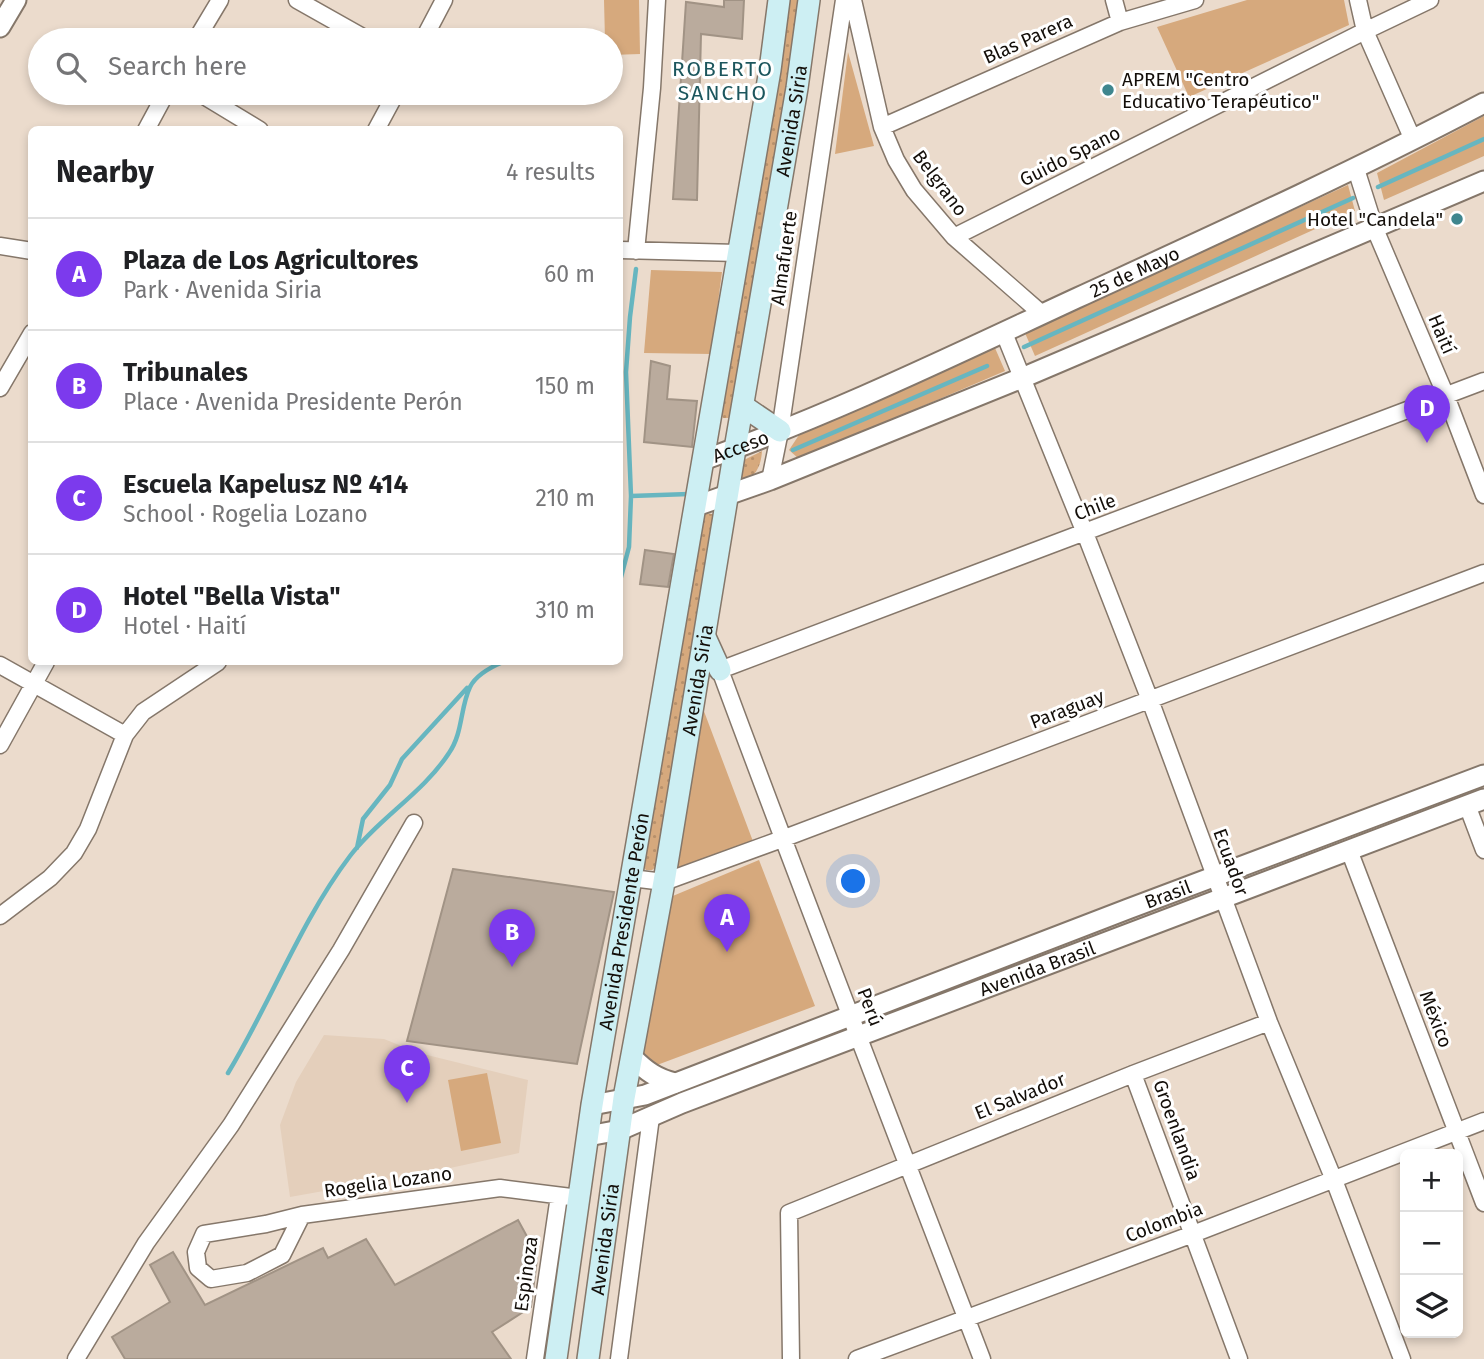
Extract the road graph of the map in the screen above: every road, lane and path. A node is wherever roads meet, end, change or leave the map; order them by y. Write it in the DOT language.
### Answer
graph roads {
  1 [pos="16,0"];
  2 [pos="220,0"];
  3 [pos="297,0"];
  4 [pos="444,0"];
  5 [pos="657,0"];
  6 [pos="779,0"];
  7 [pos="809,0"];
  8 [pos="844,0"];
  9 [pos="853,0"];
  10 [pos="1114,0"];
  11 [pos="1195,0"];
  12 [pos="1358,0"];
  13 [pos="1430,0"];
  14 [pos="1120,22"];
  15 [pos="0,27"];
  16 [pos="203,28"];
  17 [pos="347,28"];
  18 [pos="429,28"];
  19 [pos="1365,31"];
  20 [pos="1484,103"];
  21 [pos="160,105"];
  22 [pos="219,105"];
  23 [pos="390,105"];
  24 [pos="148,126"];
  25 [pos="253,126"];
  26 [pos="378,126"];
  27 [pos="881,127"];
  28 [pos="1413,140"];
  29 [pos="1358,176"];
  30 [pos="1484,181"];
  31 [pos="1375,229"];
  32 [pos="954,237"];
  33 [pos="0,246"];
  34 [pos="28,250"];
  35 [pos="623,250"];
  36 [pos="636,251"];
  37 [pos="738,253"];
  38 [pos="1042,314"];
  39 [pos="1006,339"];
  40 [pos="28,340"];
  41 [pos="1019,371"];
  42 [pos="1484,381"];
  43 [pos="0,388"];
  44 [pos="1446,396"];
  45 [pos="743,406"];
  46 [pos="780,431"];
  47 [pos="735,449"];
  48 [pos="703,460"];
  49 [pos="770,480"];
  50 [pos="728,494"];
  51 [pos="1484,495"];
  52 [pos="697,496"];
  53 [pos="1084,533"];
  54 [pos="1484,573"];
  55 [pos="704,636"];
  56 [pos="0,665"];
  57 [pos="44,665"];
  58 [pos="214,665"];
  59 [pos="720,670"];
  60 [pos="34,685"];
  61 [pos="1150,700"];
  62 [pos="125,735"];
  63 [pos="0,745"];
  64 [pos="1484,775"];
  65 [pos="1475,802"];
  66 [pos="414,823"];
  67 [pos="782,839"];
  68 [pos="1349,850"];
  69 [pos="1484,850"];
  70 [pos="1214,876"];
  71 [pos="631,878"];
  72 [pos="664,881"];
  73 [pos="1222,898"];
  74 [pos="0,916"];
  75 [pos="851,1015"];
  76 [pos="1269,1022"];
  77 [pos="859,1036"];
  78 [pos="633,1058"];
  79 [pos="1133,1074"];
  80 [pos="675,1083"];
  81 [pos="624,1098"];
  82 [pos="592,1105"];
  83 [pos="651,1117"];
  84 [pos="1484,1121"];
  85 [pos="620,1130"];
  86 [pos="1456,1132"];
  87 [pos="588,1136"];
  88 [pos="908,1164"];
  89 [pos="1334,1180"];
  90 [pos="569,1197"];
  91 [pos="1484,1203"];
  92 [pos="302,1215"];
  93 [pos="1193,1234"];
  94 [pos="967,1319"];
  95 [pos="76,1359"];
  96 [pos="535,1359"];
  97 [pos="556,1359"];
  98 [pos="588,1359"];
  99 [pos="619,1359"];
  100 [pos="791,1359"];
  101 [pos="857,1359"];
  102 [pos="982,1359"];
  103 [pos="1239,1359"];
  104 [pos="1402,1359"];
  1 -- 15 [label="street"];
  2 -- 16 [label="street"];
  3 -- 17 [label="street"];
  4 -- 18 [label="street"];
  5 -- 36 [label="street"];
  6 -- 37 [label="main road, Avenida Siria"];
  7 -- 45 [label="main road, Avenida Siria"];
  8 -- 46 [label="street, Almafuerte"];
  9 -- 27 [label="street, Belgrano"];
  10 -- 14 [label="street"];
  11 -- 14 [label="street, Blas Parera"];
  12 -- 19 [label="street"];
  13 -- 19 [label="street, Guido Spano"];
  14 -- 27 [label="street, Blas Parera"];
  19 -- 28 [label="street"];
  19 -- 32 [label="street, Guido Spano"];
  20 -- 28 [label="street, 25 de Mayo"];
  21 -- 24 [label="street"];
  22 -- 25 [label="street"];
  23 -- 26 [label="street"];
  27 -- 32 [label="street, Belgrano"];
  28 -- 29 [label="street, 25 de Mayo"];
  29 -- 31 [label="street, Haití"];
  29 -- 38 [label="street, 25 de Mayo"];
  30 -- 31 [label="street"];
  31 -- 41 [label="street"];
  31 -- 44 [label="street, Haití"];
  32 -- 38 [label="street, Belgrano"];
  33 -- 34 [label="street"];
  35 -- 36 [label="street"];
  36 -- 37 [label="street"];
  37 -- 48 [label="main road, Avenida Siria"];
  38 -- 39 [label="street, 25 de Mayo"];
  39 -- 41 [label="street, Ecuador"];
  39 -- 46 [label="street, 25 de Mayo"];
  40 -- 43 [label="street"];
  41 -- 49 [label="street"];
  41 -- 53 [label="street, Ecuador"];
  42 -- 44 [label="street, Chile"];
  44 -- 51 [label="street, Haití"];
  44 -- 53 [label="street, Chile"];
  45 -- 46 [label="main road"];
  45 -- 47 [label="main road, Avenida Siria"];
  46 -- 47 [label="street, Acceso"];
  46 -- 49 [label="street, Almafuerte"];
  47 -- 48 [label="street, Acceso"];
  47 -- 50 [label="main road, Avenida Siria"];
  48 -- 52 [label="main road, Avenida Siria"];
  49 -- 50 [label="street"];
  50 -- 52 [label="street"];
  50 -- 55 [label="main road, Avenida Siria"];
  52 -- 71 [label="main road, Avenida Presidente Perón"];
  53 -- 59 [label="street, Chile"];
  53 -- 61 [label="street, Ecuador"];
  54 -- 61 [label="street, Paraguay"];
  55 -- 59 [label="main road"];
  55 -- 72 [label="main road, Avenida Siria"];
  56 -- 60 [label="street"];
  57 -- 60 [label="street"];
  58 -- 62 [label="street"];
  59 -- 67 [label="street, Perú"];
  60 -- 62 [label="street"];
  60 -- 63 [label="street"];
  61 -- 67 [label="street, Paraguay"];
  61 -- 70 [label="street, Ecuador"];
  62 -- 74 [label="street"];
  64 -- 70 [label="street, Brasil"];
  65 -- 68 [label="street, Avenida Brasil"];
  65 -- 69 [label="street"];
  66 -- 95 [label="street"];
  67 -- 72 [label="street, Paraguay"];
  67 -- 75 [label="street, Perú"];
  68 -- 73 [label="street, Avenida Brasil"];
  68 -- 86 [label="street, México"];
  70 -- 73 [label="street, Ecuador"];
  70 -- 75 [label="street, Brasil"];
  71 -- 72 [label="street"];
  71 -- 82 [label="main road, Avenida Presidente Perón"];
  72 -- 78 [label="main road, Avenida Siria"];
  73 -- 76 [label="street, Ecuador"];
  73 -- 77 [label="street, Avenida Brasil"];
  75 -- 77 [label="street, Perú"];
  75 -- 80 [label="street"];
  76 -- 79 [label="street, El Salvador"];
  76 -- 89 [label="street, Ecuador"];
  77 -- 83 [label="street, Avenida Brasil"];
  77 -- 88 [label="street, Perú"];
  78 -- 80 [label="street"];
  78 -- 81 [label="main road, Avenida Siria"];
  79 -- 88 [label="street, El Salvador"];
  79 -- 93 [label="street, Groenlandia"];
  80 -- 81 [label="street"];
  81 -- 82 [label="street"];
  81 -- 85 [label="main road, Avenida Siria"];
  82 -- 87 [label="main road, Avenida Presidente Perón"];
  83 -- 85 [label="street, Avenida Brasil"];
  83 -- 99 [label="street"];
  84 -- 86 [label="street, Colombia"];
  85 -- 87 [label="street, Avenida Brasil"];
  85 -- 98 [label="main road, Avenida Siria"];
  86 -- 89 [label="street, Colombia"];
  86 -- 91 [label="street, México"];
  87 -- 90 [label="main road, Avenida Presidente Perón"];
  88 -- 94 [label="street, Perú"];
  88 -- 100 [label="street, El Salvador"];
  89 -- 93 [label="street, Colombia"];
  89 -- 104 [label="street, Ecuador"];
  90 -- 92 [label="street, Rogelia Lozano"];
  90 -- 96 [label="street, Espinoza"];
  90 -- 97 [label="main road, Avenida Presidente Perón"];
  92 -- 92 [label="street, Rogelia Lozano"];
  93 -- 94 [label="street, Colombia"];
  93 -- 103 [label="street, Groenlandia"];
  94 -- 101 [label="street, Colombia"];
  94 -- 102 [label="street, Perú"];
}
